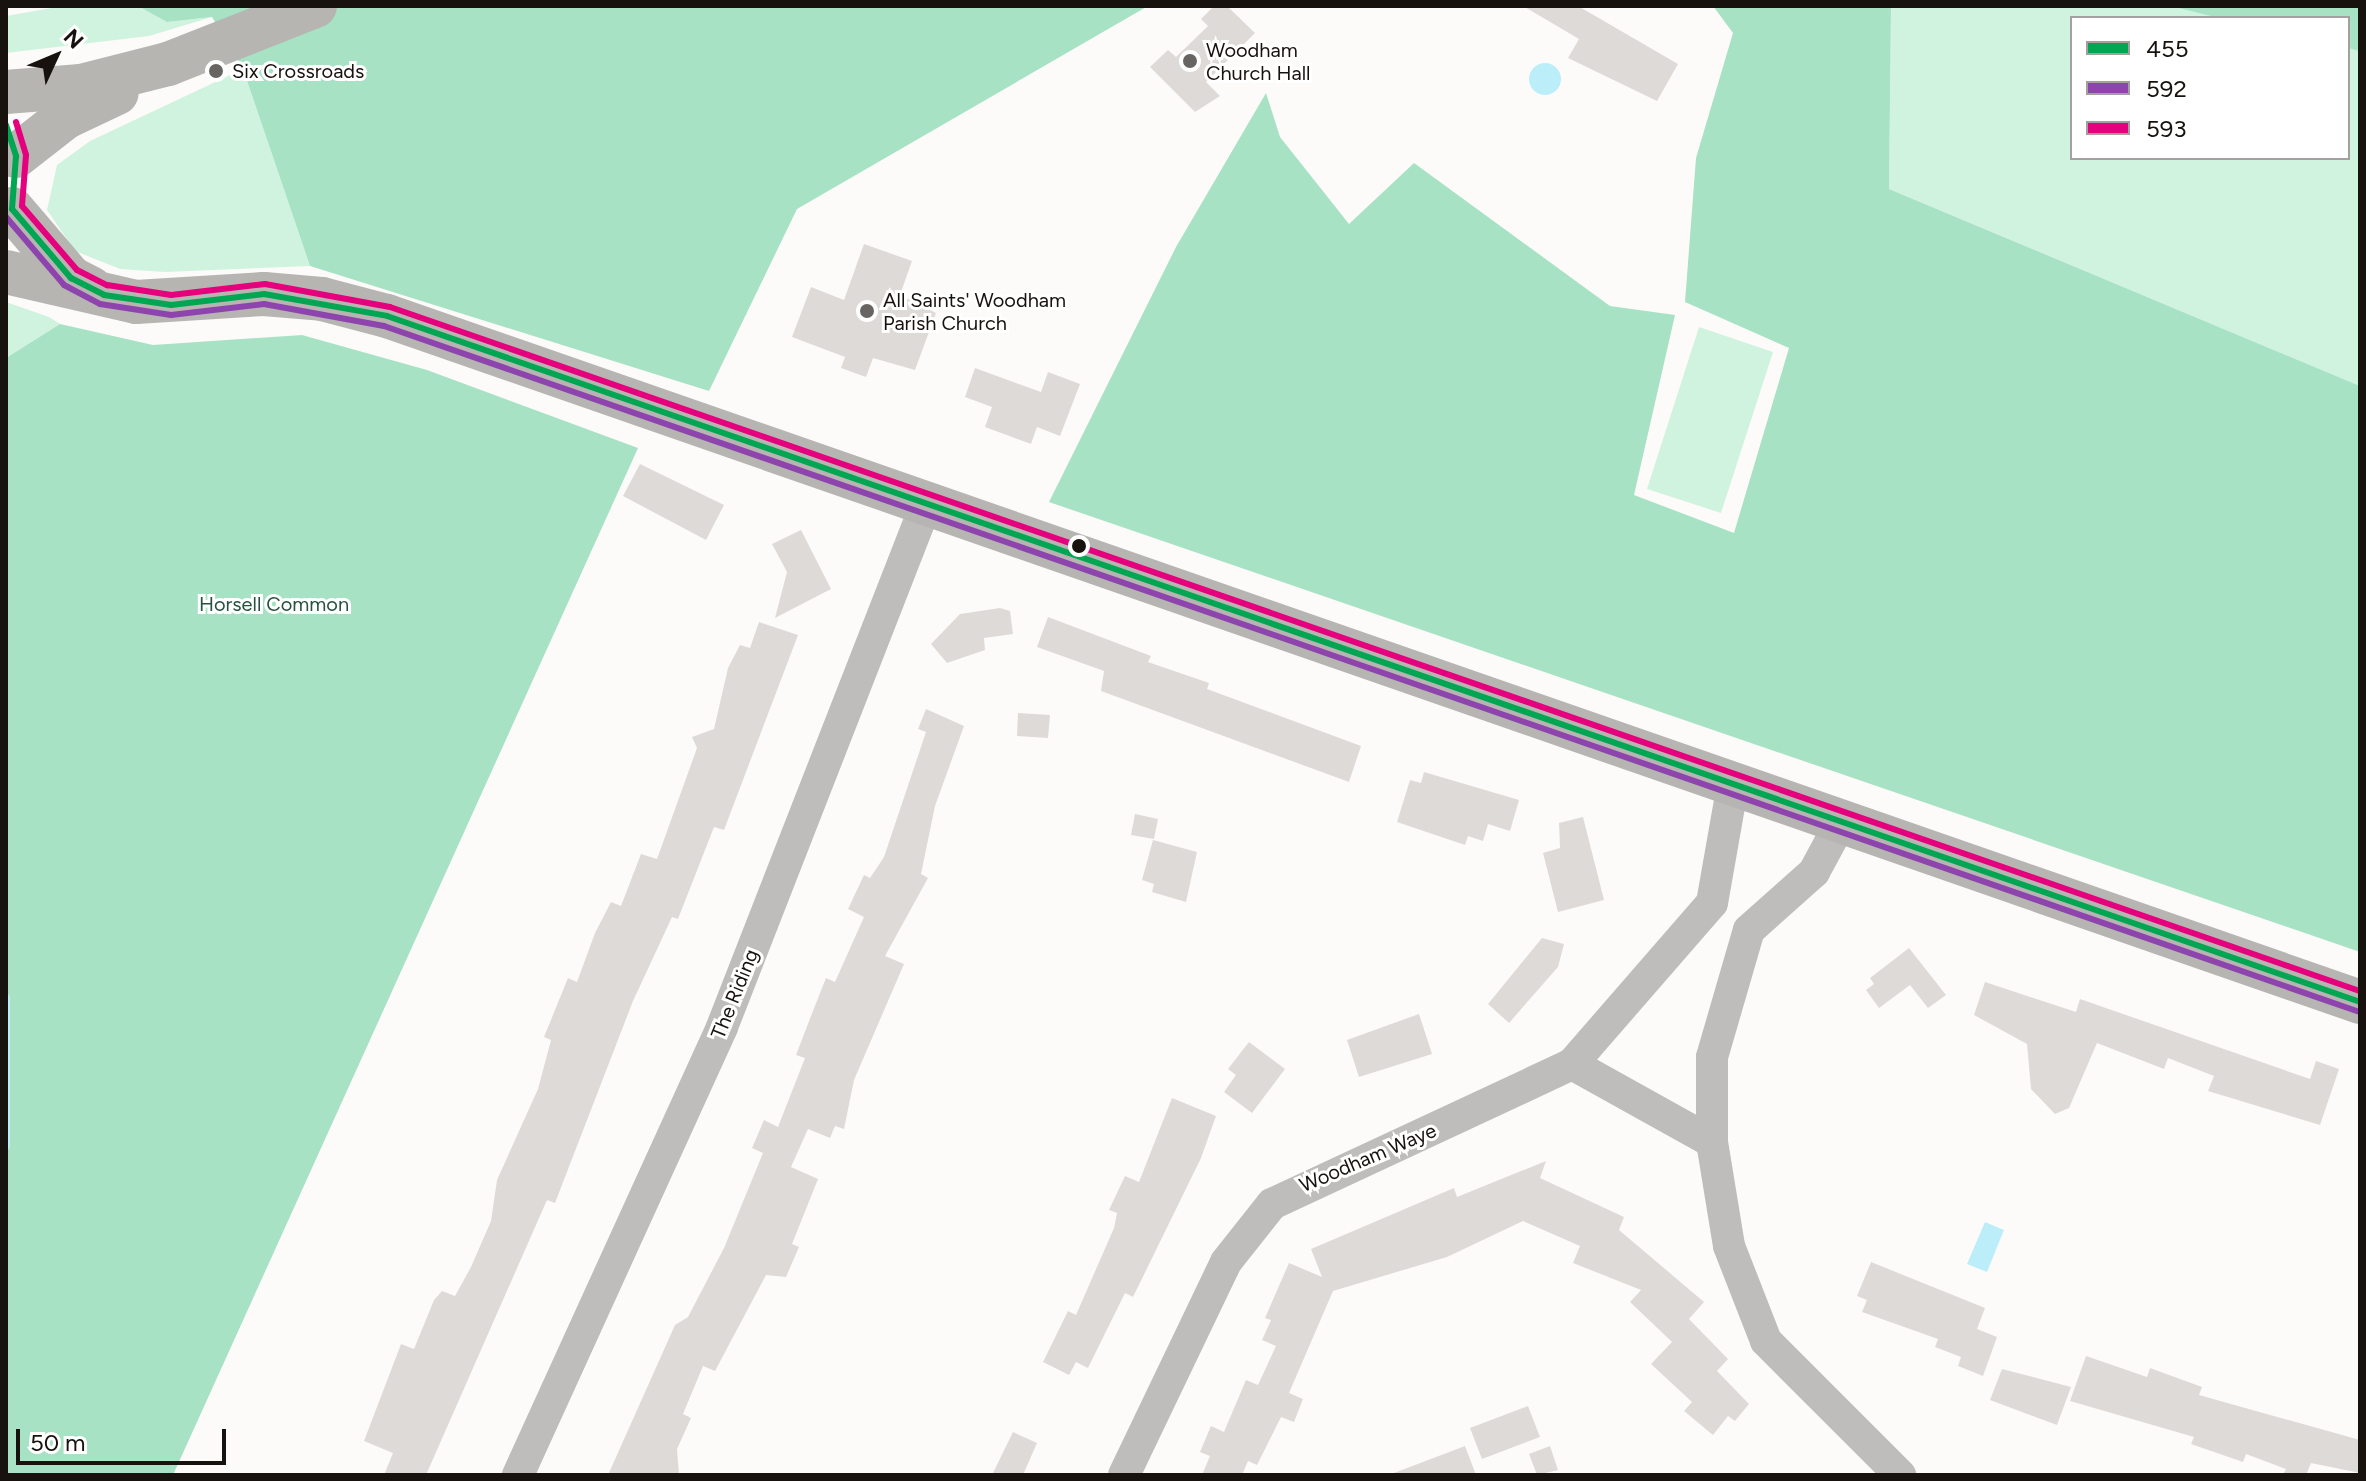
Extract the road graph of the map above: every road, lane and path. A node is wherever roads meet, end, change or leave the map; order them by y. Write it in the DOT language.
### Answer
graph roads {
  1 [pos="315,6"];
  2 [pos="168,64"];
  3 [pos="6,92"];
  4 [pos="11,140"];
  5 [pos="9,216"];
  6 [pos="6,272"];
  7 [pos="104,295"];
  8 [pos="927,502"];
  9 [pos="1733,784"];
  10 [pos="1841,822"];
  11 [pos="1712,903"];
  12 [pos="1753,923"];
  13 [pos="2360,1002"];
  14 [pos="1572,1064"];
  15 [pos="1712,1142"];
  16 [pos="518,1475"];
  17 [pos="1124,1475"];
  18 [pos="1900,1475"];
  1 -- 2 [label="main road"];
  2 -- 3 [label="main road"];
  2 -- 4 [label="main road"];
  4 -- 5 [label="main road"];
  5 -- 7 [label="main road"];
  6 -- 7 [label="main road"];
  7 -- 8 [label="main road"];
  8 -- 9 [label="main road"];
  8 -- 16 [label="street, The Riding"];
  9 -- 10 [label="main road"];
  9 -- 11 [label="street"];
  10 -- 12 [label="street"];
  10 -- 13 [label="main road"];
  11 -- 12 [label="street"];
  11 -- 14 [label="street, Woodham Waye"];
  12 -- 15 [label="street"];
  14 -- 15 [label="street"];
  14 -- 17 [label="street, Woodham Waye"];
  15 -- 18 [label="street"];
}
